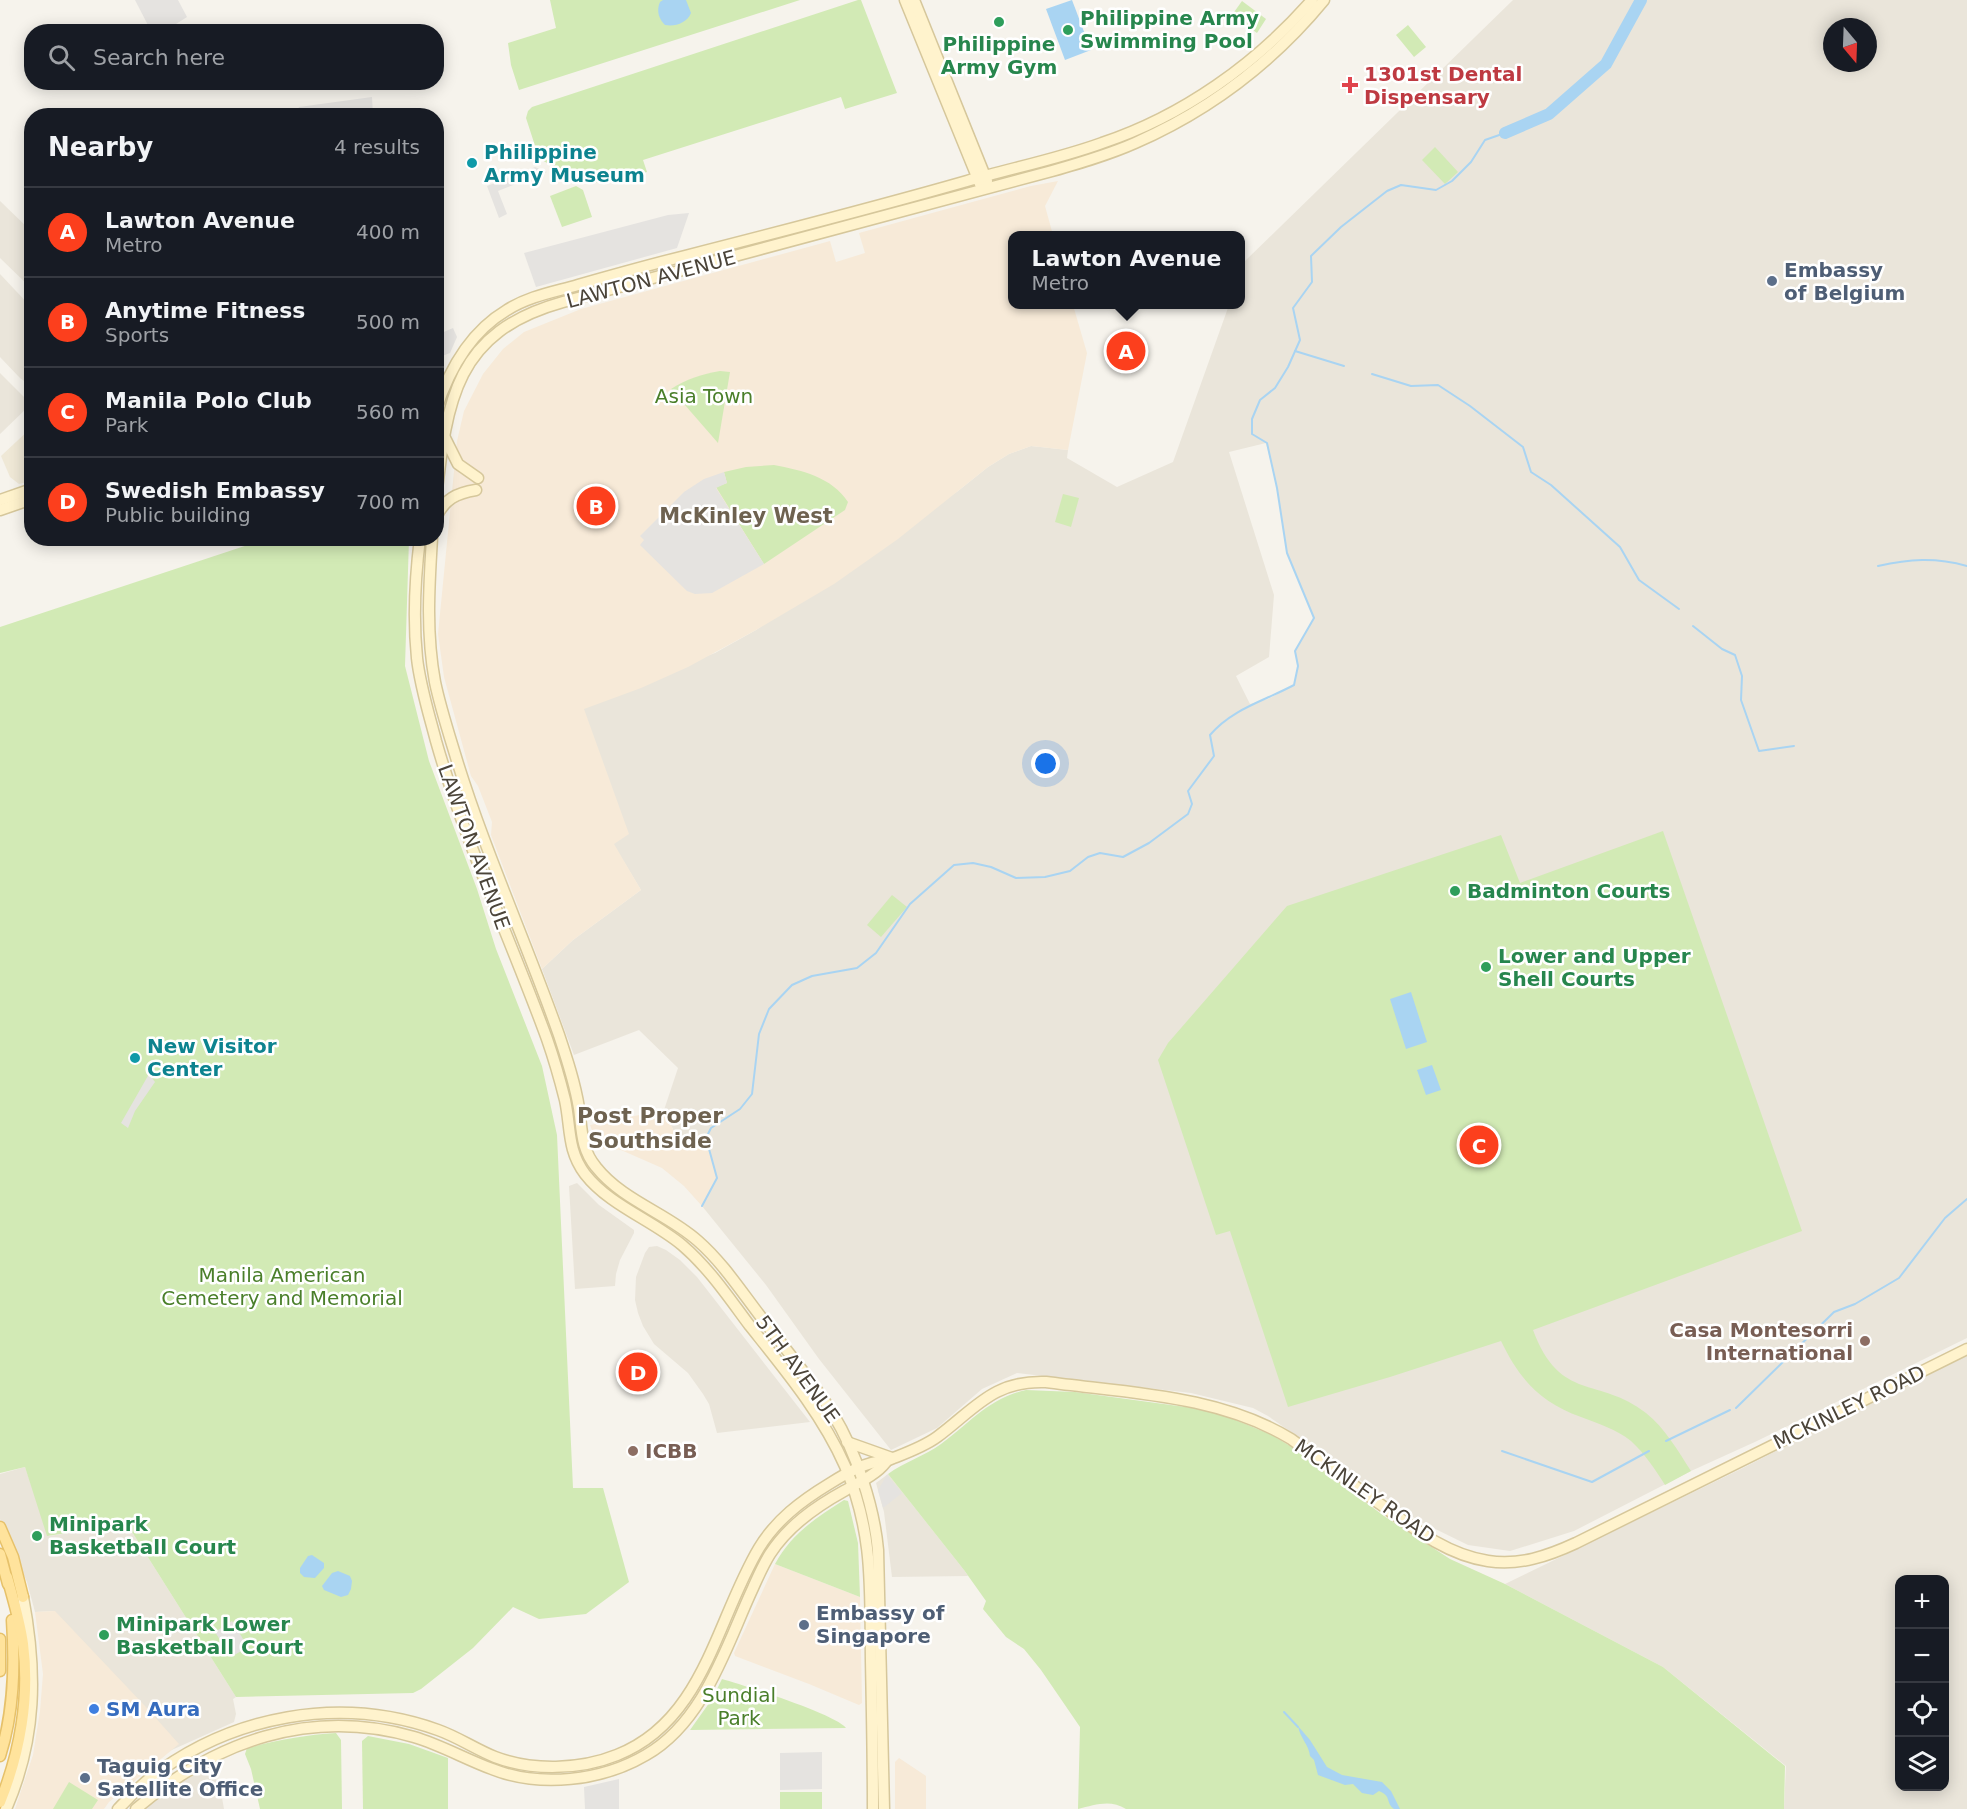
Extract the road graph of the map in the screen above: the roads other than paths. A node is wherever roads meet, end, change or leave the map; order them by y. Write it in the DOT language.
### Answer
graph roads {
  1 [pos="905,0"];
  2 [pos="914,0"];
  3 [pos="1312,0"];
  4 [pos="1324,0"];
  5 [pos="944,82"];
  6 [pos="973,153"];
  7 [pos="1003,171"];
  8 [pos="982,177"];
  9 [pos="955,184"];
  10 [pos="985,189"];
  11 [pos="444,389"];
  12 [pos="444,436"];
  13 [pos="478,478"];
  14 [pos="476,490"];
  15 [pos="24,492"];
  16 [pos="0,500"];
  17 [pos="24,502"];
  18 [pos="444,504"];
  19 [pos="0,510"];
  20 [pos="419,546"];
  21 [pos="431,546"];
  22 [pos="584,1144"];
  23 [pos="570,1148"];
  24 [pos="1967,1349"];
  25 [pos="847,1442"];
  26 [pos="889,1460"];
  27 [pos="853,1471"];
  28 [pos="857,1484"];
  29 [pos="0,1527"];
  30 [pos="0,1554"];
  31 [pos="7,1577"];
  32 [pos="0,1640"];
  33 [pos="0,1671"];
  34 [pos="0,1756"];
  35 [pos="0,1802"];
  36 [pos="6,1809"];
  37 [pos="118,1809"];
  38 [pos="136,1809"];
  39 [pos="873,1809"];
  40 [pos="884,1809"];
  1 -- 5 [label="main road"];
  2 -- 5 [label="main road"];
  3 -- 7 [label="main road, LAWTON AVENUE"];
  4 -- 10 [label="main road, LAWTON AVENUE"];
  5 -- 6 [label="main road"];
  6 -- 7 [label="main road"];
  6 -- 8 [label="main road"];
  6 -- 9 [label="main road"];
  7 -- 8 [label="main road, LAWTON AVENUE"];
  8 -- 9 [label="main road, LAWTON AVENUE"];
  8 -- 10 [label="main road"];
  9 -- 11 [label="main road, LAWTON AVENUE"];
  10 -- 12 [label="main road, LAWTON AVENUE"];
  12 -- 13 [label="main road"];
  14 -- 18 [label="main road"];
  15 -- 16 [label="main road"];
  17 -- 19 [label="main road"];
  20 -- 23 [label="main road, LAWTON AVENUE"];
  21 -- 22 [label="main road, LAWTON AVENUE"];
  22 -- 25 [label="main road, 5TH AVENUE"];
  23 -- 27 [label="main road, 5TH AVENUE"];
  24 -- 26 [label="main road, MCKINLEY ROAD"];
  25 -- 26 [label="main road"];
  25 -- 27 [label="main road, 5TH AVENUE"];
  26 -- 27 [label="main road, MCKINLEY ROAD"];
  26 -- 28 [label="main road, MCKINLEY ROAD"];
  27 -- 28 [label="main road, 5TH AVENUE"];
  27 -- 37 [label="main road, MCKINLEY ROAD"];
  28 -- 38 [label="main road, MCKINLEY ROAD"];
  28 -- 39 [label="main road, 5TH AVENUE"];
  28 -- 40 [label="main road, 5TH AVENUE"];
  29 -- 36 [label="main road"];
  30 -- 31 [label="main road"];
  31 -- 34 [label="main road"];
  31 -- 35 [label="main road"];
  32 -- 33 [label="main road"];
}
